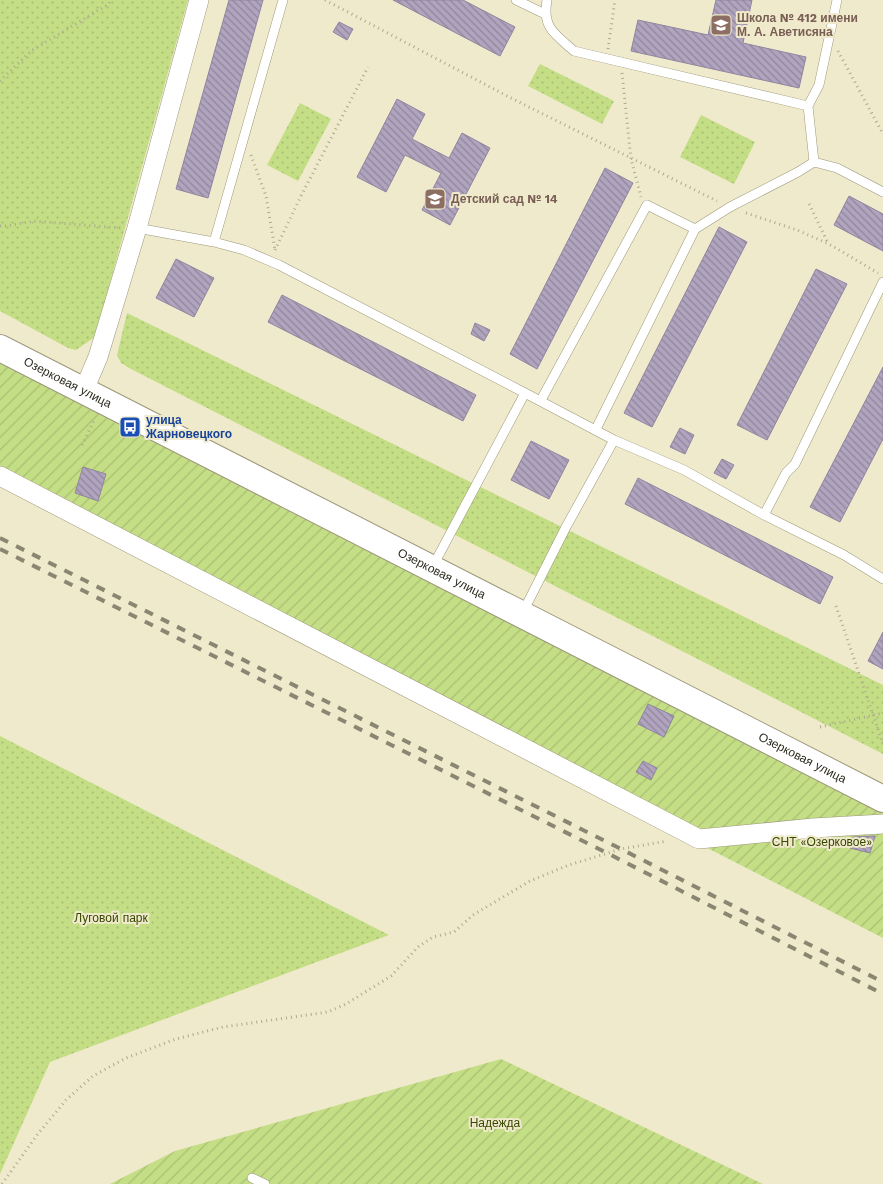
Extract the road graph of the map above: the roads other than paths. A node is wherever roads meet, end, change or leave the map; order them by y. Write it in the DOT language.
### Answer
graph roads {
  1 [pos="199,0"];
  2 [pos="283,0"];
  3 [pos="516,0"];
  4 [pos="547,0"];
  5 [pos="838,0"];
  6 [pos="544,14"];
  7 [pos="808,106"];
  8 [pos="814,162"];
  9 [pos="883,192"];
  10 [pos="137,228"];
  11 [pos="696,230"];
  12 [pos="214,242"];
  13 [pos="883,282"];
  14 [pos="0,329"];
  15 [pos="0,348"];
  16 [pos="86,384"];
  17 [pos="525,393"];
  18 [pos="541,400"];
  19 [pos="596,429"];
  20 [pos="614,440"];
  21 [pos="0,476"];
  22 [pos="764,515"];
  23 [pos="436,561"];
  24 [pos="883,579"];
  25 [pos="525,607"];
  26 [pos="883,780"];
  27 [pos="883,799"];
  28 [pos="883,824"];
  29 [pos="252,1178"];
  30 [pos="265,1184"];
  1 -- 10 [label="street"];
  2 -- 12 [label="lane"];
  3 -- 6 [label="lane"];
  4 -- 6 [label="lane"];
  5 -- 7 [label="lane"];
  6 -- 7 [label="lane"];
  7 -- 8 [label="lane"];
  8 -- 9 [label="lane"];
  8 -- 11 [label="lane"];
  10 -- 12 [label="lane"];
  10 -- 16 [label="street"];
  11 -- 18 [label="lane"];
  11 -- 19 [label="lane"];
  12 -- 17 [label="lane"];
  13 -- 22 [label="lane"];
  14 -- 16 [label="street, Озерковая улица"];
  15 -- 16 [label="street, Озерковая улица"];
  16 -- 23 [label="street, Озерковая улица"];
  17 -- 18 [label="lane"];
  17 -- 23 [label="lane"];
  18 -- 19 [label="lane"];
  19 -- 20 [label="lane"];
  20 -- 22 [label="lane"];
  20 -- 25 [label="lane"];
  21 -- 28 [label="street"];
  22 -- 24 [label="lane"];
  23 -- 25 [label="street, Озерковая улица"];
  25 -- 26 [label="street, Озерковая улица"];
  25 -- 27 [label="street, Озерковая улица"];
  29 -- 30 [label="lane"];
}
